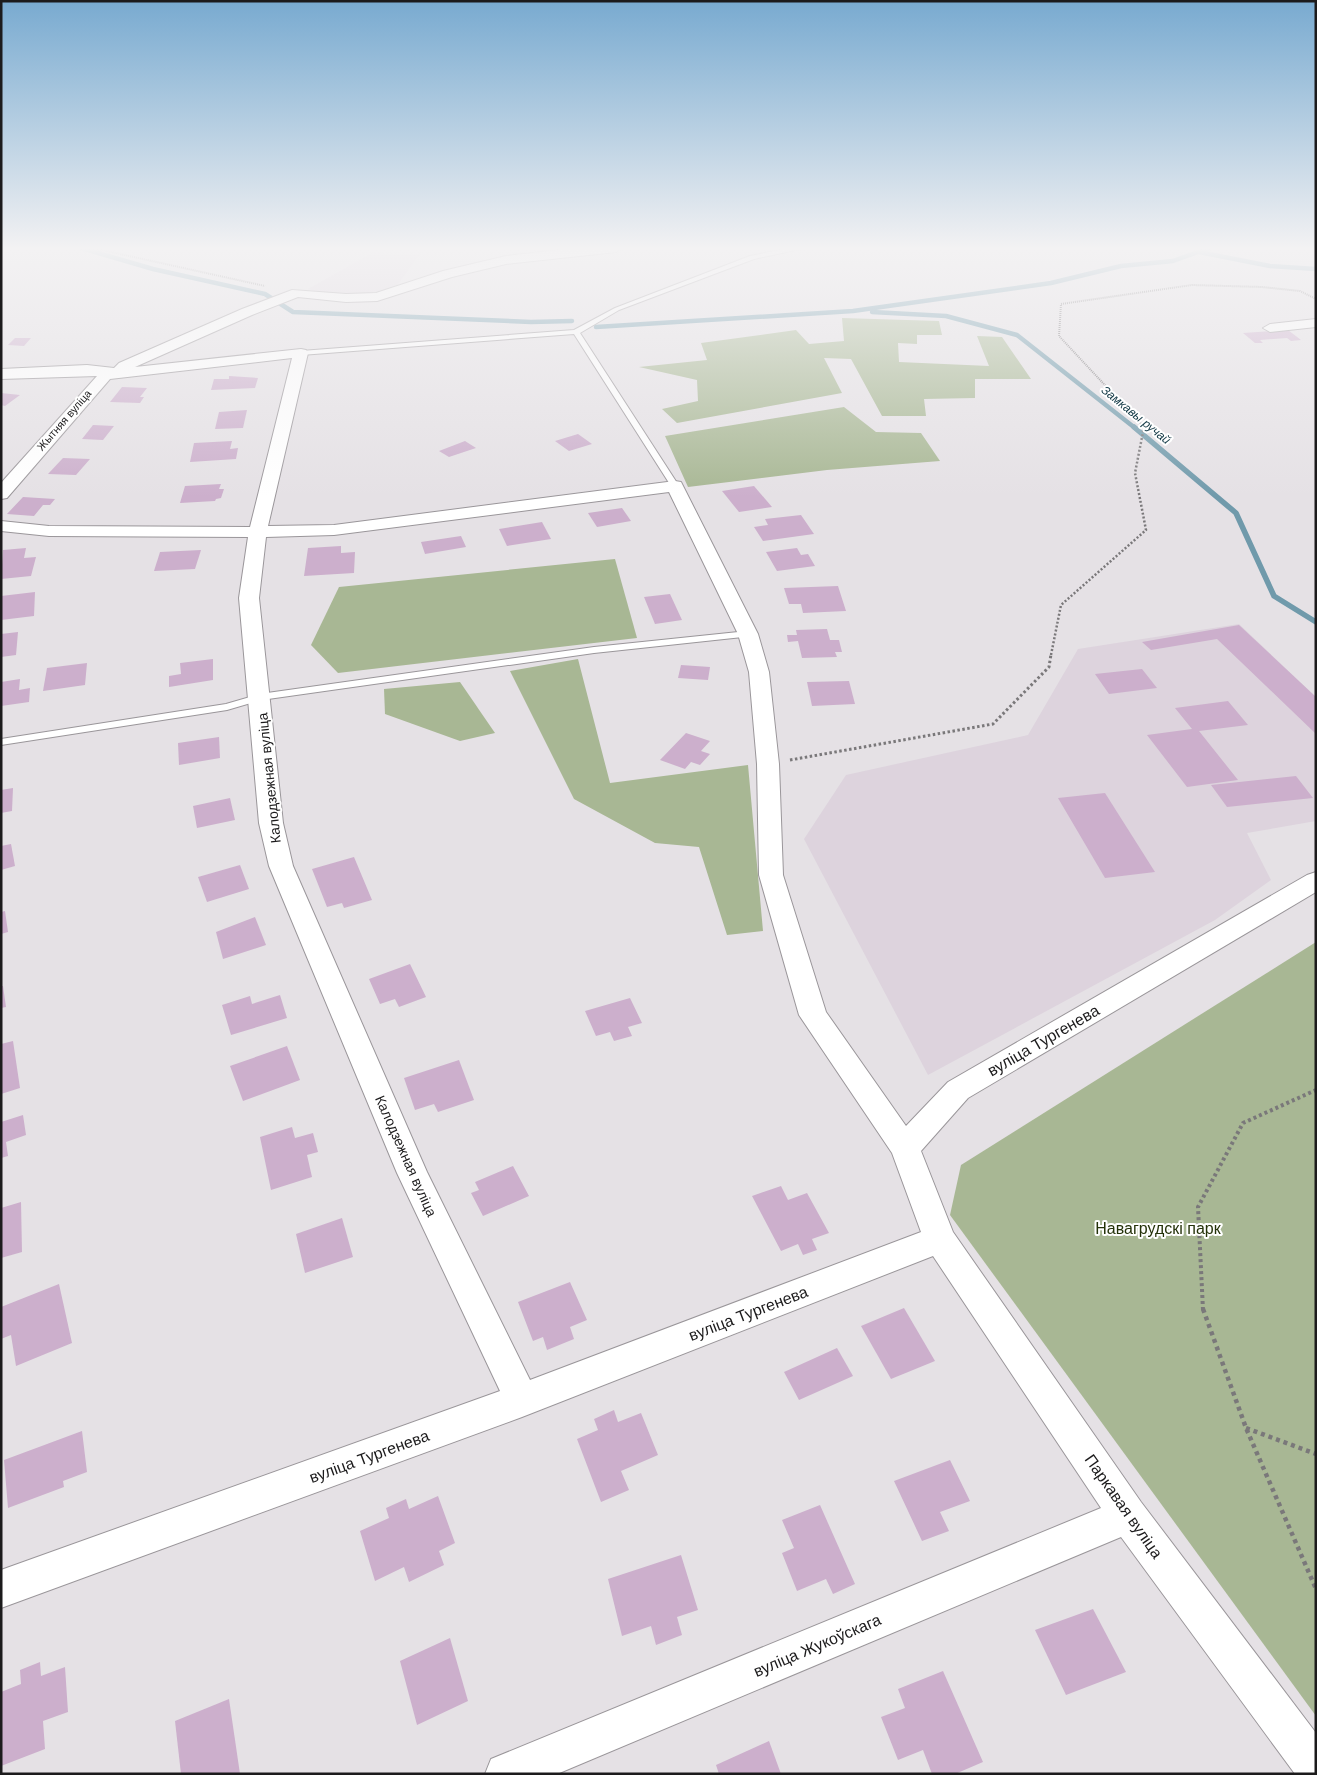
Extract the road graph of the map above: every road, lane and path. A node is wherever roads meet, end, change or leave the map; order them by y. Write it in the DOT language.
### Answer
graph roads {
  1 [pos="204,331"];
  2 [pos="1059,331"];
  3 [pos="576,332"];
  4 [pos="300,353"];
  5 [pos="118,373"];
  6 [pos="1,374"];
  7 [pos="675,486"];
  8 [pos="1,494"];
  9 [pos="1,526"];
  10 [pos="258,532"];
  11 [pos="748,634"];
  12 [pos="260,697"];
  13 [pos="1,742"];
  14 [pos="768,764"];
  15 [pos="1316,881"];
  16 [pos="1316,1090"];
  17 [pos="905,1148"];
  18 [pos="940,1239"];
  19 [pos="522,1400"];
  20 [pos="1246,1428"];
  21 [pos="1316,1454"];
  22 [pos="1128,1515"];
  23 [pos="1,1589"];
  24 [pos="1316,1589"];
  25 [pos="1316,1768"];
  26 [pos="506,1774"];
  1 -- 5 [label="street, Жытняя вуліца"];
  2 -- 14 [label="path"];
  3 -- 4 [label="lane"];
  3 -- 7 [label="lane"];
  4 -- 5 [label="street"];
  4 -- 10 [label="street, Калодзежная вуліца"];
  5 -- 6 [label="street"];
  5 -- 8 [label="street, Жытняя вуліца"];
  7 -- 10 [label="street"];
  7 -- 11 [label="street"];
  9 -- 10 [label="street"];
  10 -- 12 [label="street, Калодзежная вуліца"];
  11 -- 12 [label="lane"];
  11 -- 14 [label="street"];
  12 -- 13 [label="lane"];
  12 -- 19 [label="street, Калодзежная вуліца"];
  14 -- 17 [label="street"];
  15 -- 17 [label="street, вуліца Тургенева"];
  16 -- 20 [label="path"];
  17 -- 18 [label="street"];
  18 -- 19 [label="street, вуліца Тургенева"];
  18 -- 22 [label="street, Паркавая вуліца"];
  19 -- 23 [label="street, вуліца Тургенева"];
  20 -- 21 [label="path"];
  20 -- 24 [label="path"];
  22 -- 25 [label="street, Паркавая вуліца"];
  22 -- 26 [label="street, вуліца Жукоўскага"];
}
